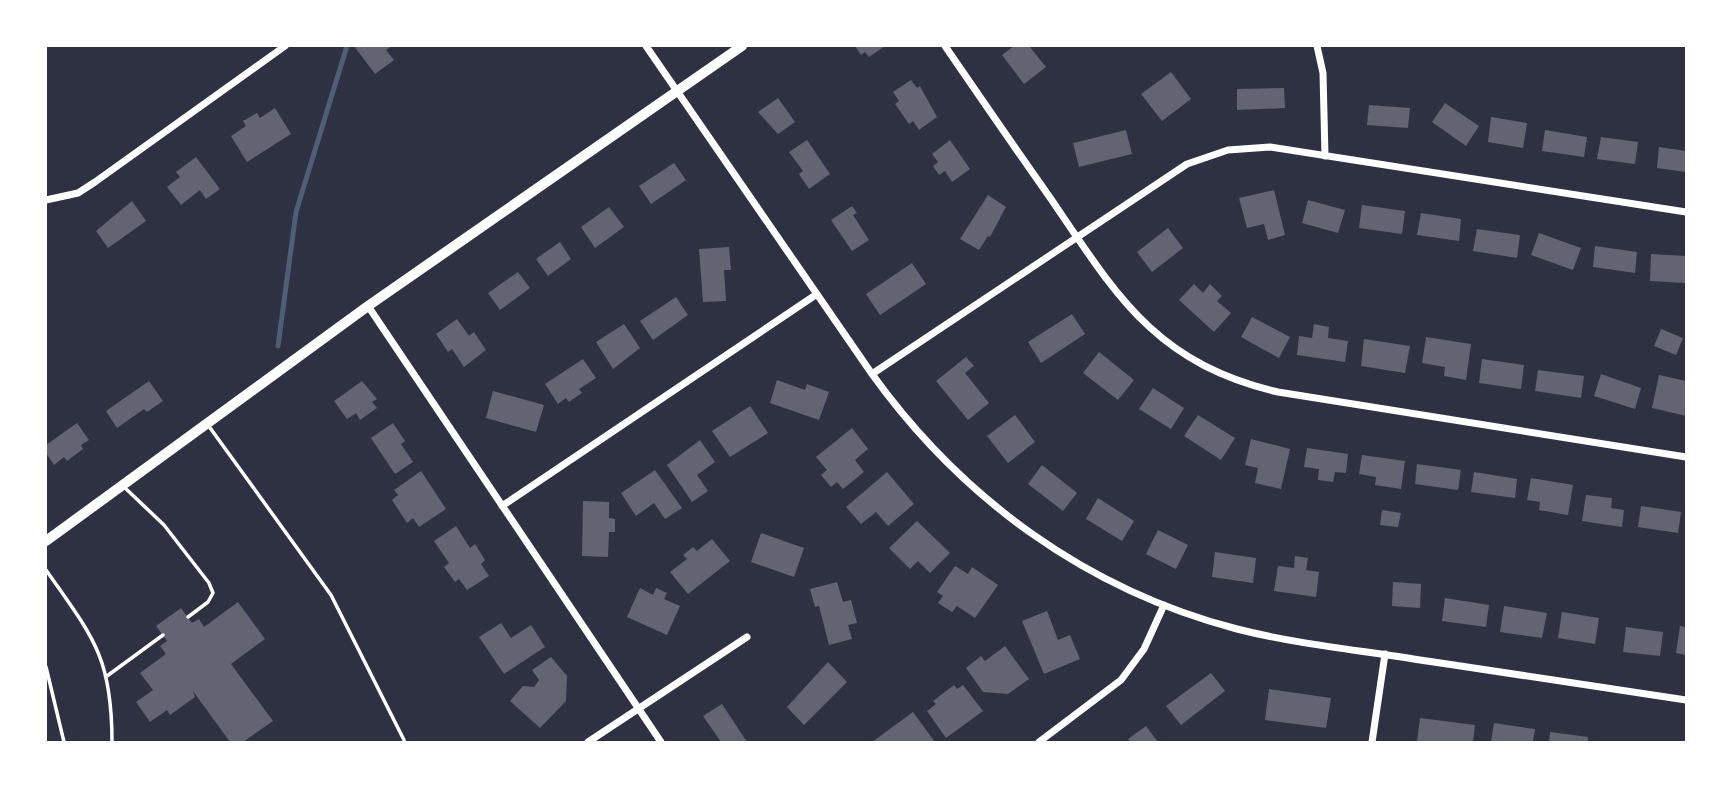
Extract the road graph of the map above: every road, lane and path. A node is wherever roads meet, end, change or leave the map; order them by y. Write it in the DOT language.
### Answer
graph roads {
  1 [pos="285,46"];
  2 [pos="646,46"];
  3 [pos="742,46"];
  4 [pos="945,46"];
  5 [pos="1317,46"];
  6 [pos="676,89"];
  7 [pos="1325,156"];
  8 [pos="46,200"];
  9 [pos="1686,212"];
  10 [pos="1077,237"];
  11 [pos="817,295"];
  12 [pos="368,306"];
  13 [pos="872,374"];
  14 [pos="206,423"];
  15 [pos="1686,457"];
  16 [pos="121,485"];
  17 [pos="502,506"];
  18 [pos="46,541"];
  19 [pos="46,570"];
  20 [pos="1164,606"];
  21 [pos="188,617"];
  22 [pos="163,635"];
  23 [pos="747,637"];
  24 [pos="1385,654"];
  25 [pos="46,667"];
  26 [pos="107,676"];
  27 [pos="1686,700"];
  28 [pos="638,709"];
  29 [pos="404,740"];
  30 [pos="64,743"];
  31 [pos="112,743"];
  32 [pos="588,743"];
  33 [pos="661,743"];
  34 [pos="1039,743"];
  35 [pos="1372,743"];
  1 -- 8 [label="street"];
  2 -- 6 [label="street"];
  3 -- 6 [label="street"];
  4 -- 10 [label="street"];
  5 -- 7 [label="street"];
  6 -- 11 [label="street"];
  6 -- 12 [label="street"];
  7 -- 9 [label="street"];
  7 -- 10 [label="street"];
  10 -- 13 [label="street"];
  10 -- 15 [label="street"];
  11 -- 13 [label="street"];
  11 -- 17 [label="street"];
  12 -- 14 [label="street"];
  12 -- 17 [label="street"];
  13 -- 20 [label="street"];
  14 -- 16 [label="street"];
  14 -- 29 [label="lane"];
  16 -- 18 [label="street"];
  16 -- 21 [label="lane"];
  17 -- 28 [label="street"];
  19 -- 26 [label="lane"];
  20 -- 24 [label="street"];
  20 -- 34 [label="street"];
  22 -- 26 [label="lane"];
  23 -- 28 [label="street"];
  24 -- 27 [label="street"];
  24 -- 35 [label="street"];
  25 -- 30 [label="lane"];
  26 -- 31 [label="lane"];
  28 -- 32 [label="street"];
  28 -- 33 [label="street"];
}
